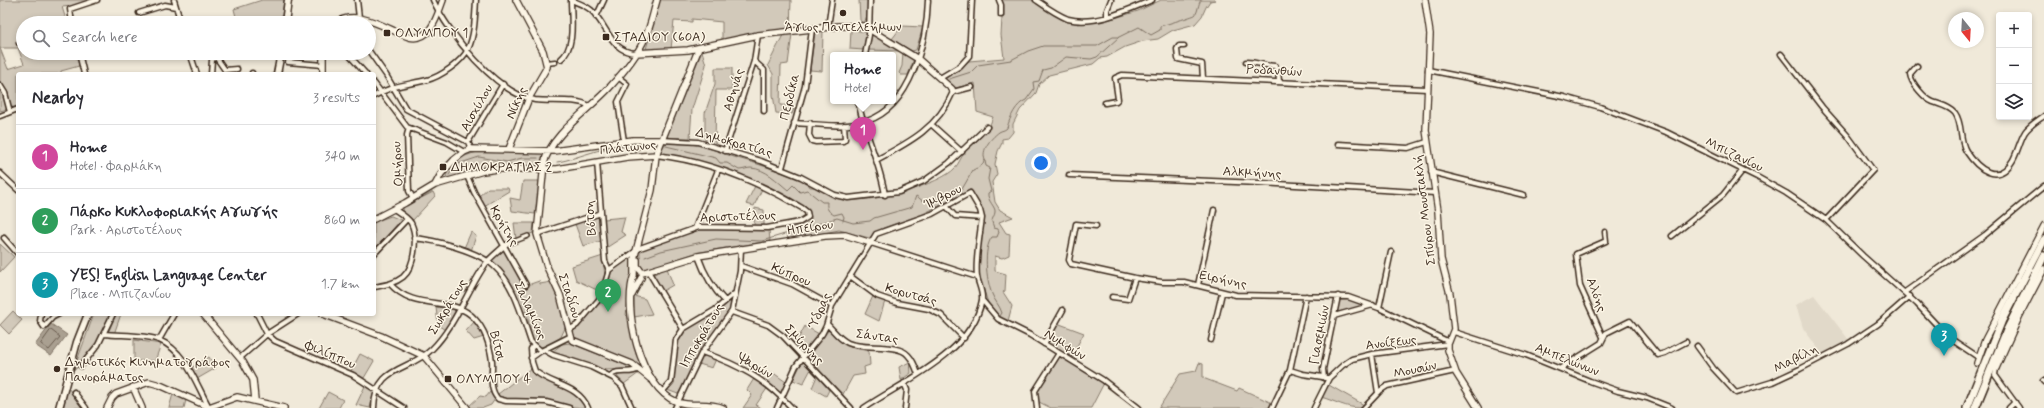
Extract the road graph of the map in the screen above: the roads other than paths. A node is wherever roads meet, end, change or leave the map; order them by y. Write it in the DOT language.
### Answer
graph roads {
  1 [pos="97,0"];
  2 [pos="174,0"];
  3 [pos="288,0"];
  4 [pos="357,0"];
  5 [pos="433,0"];
  6 [pos="443,0"];
  7 [pos="476,0"];
  8 [pos="516,0"];
  9 [pos="571,0"];
  10 [pos="604,0"];
  11 [pos="657,0"];
  12 [pos="832,0"];
  13 [pos="870,0"];
  14 [pos="928,0"];
  15 [pos="972,0"];
  16 [pos="999,0"];
  17 [pos="1036,0"];
  18 [pos="1046,0"];
  19 [pos="1112,0"];
  20 [pos="1152,0"];
  21 [pos="1424,0"];
  22 [pos="1043,5"];
  23 [pos="176,7"];
  24 [pos="438,11"];
  25 [pos="139,13"];
  26 [pos="1001,15"];
  27 [pos="71,16"];
  28 [pos="179,16"];
  29 [pos="286,16"];
  30 [pos="359,16"];
  31 [pos="1107,16"];
  32 [pos="596,17"];
  33 [pos="376,24"];
  34 [pos="828,27"];
  35 [pos="869,28"];
  36 [pos="812,29"];
  37 [pos="758,35"];
  38 [pos="1184,46"];
  39 [pos="699,48"];
  40 [pos="467,50"];
  41 [pos="865,52"];
  42 [pos="636,53"];
  43 [pos="1781,54"];
  44 [pos="918,58"];
  45 [pos="81,60"];
  46 [pos="192,60"];
  47 [pos="214,60"];
  48 [pos="218,60"];
  49 [pos="280,60"];
  50 [pos="323,60"];
  51 [pos="353,60"];
  52 [pos="375,60"];
  53 [pos="561,60"];
  54 [pos="754,61"];
  55 [pos="288,62"];
  56 [pos="555,62"];
  57 [pos="1246,62"];
  58 [pos="323,65"];
  59 [pos="547,65"];
  60 [pos="1917,66"];
  61 [pos="237,69"];
  62 [pos="1428,70"];
  63 [pos="84,72"];
  64 [pos="196,72"];
  65 [pos="211,72"];
  66 [pos="277,72"];
  67 [pos="323,72"];
  68 [pos="364,72"];
  69 [pos="618,77"];
  70 [pos="940,78"];
  71 [pos="1203,78"];
  72 [pos="1279,81"];
  73 [pos="503,84"];
  74 [pos="0,86"];
  75 [pos="376,86"];
  76 [pos="393,86"];
  77 [pos="972,86"];
  78 [pos="1427,89"];
  79 [pos="381,92"];
  80 [pos="953,92"];
  81 [pos="376,95"];
  82 [pos="529,98"];
  83 [pos="896,100"];
  84 [pos="1106,103"];
  85 [pos="859,104"];
  86 [pos="892,104"];
  87 [pos="589,106"];
  88 [pos="16,110"];
  89 [pos="764,111"];
  90 [pos="10,112"];
  91 [pos="0,116"];
  92 [pos="2044,116"];
  93 [pos="794,123"];
  94 [pos="863,123"];
  95 [pos="810,124"];
  96 [pos="844,125"];
  97 [pos="932,125"];
  98 [pos="987,127"];
  99 [pos="409,128"];
  100 [pos="560,137"];
  101 [pos="662,140"];
  102 [pos="624,141"];
  103 [pos="468,142"];
  104 [pos="1428,142"];
  105 [pos="557,144"];
  106 [pos="1338,144"];
  107 [pos="471,149"];
  108 [pos="509,149"];
  109 [pos="561,150"];
  110 [pos="550,151"];
  111 [pos="725,151"];
  112 [pos="464,152"];
  113 [pos="962,152"];
  114 [pos="656,155"];
  115 [pos="876,160"];
  116 [pos="597,162"];
  117 [pos="782,168"];
  118 [pos="545,169"];
  119 [pos="718,170"];
  120 [pos="1743,170"];
  121 [pos="1431,172"];
  122 [pos="0,173"];
  123 [pos="1069,175"];
  124 [pos="466,176"];
  125 [pos="435,185"];
  126 [pos="2044,186"];
  127 [pos="16,188"];
  128 [pos="885,194"];
  129 [pos="1435,194"];
  130 [pos="1524,195"];
  131 [pos="413,198"];
  132 [pos="946,206"];
  133 [pos="394,209"];
  134 [pos="1214,210"];
  135 [pos="601,213"];
  136 [pos="376,218"];
  137 [pos="807,218"];
  138 [pos="982,218"];
  139 [pos="407,219"];
  140 [pos="1826,220"];
  141 [pos="1096,226"];
  142 [pos="2044,226"];
  143 [pos="695,228"];
  144 [pos="1605,232"];
  145 [pos="537,234"];
  146 [pos="528,236"];
  147 [pos="1672,236"];
  148 [pos="4,238"];
  149 [pos="414,238"];
  150 [pos="2044,240"];
  151 [pos="871,243"];
  152 [pos="505,246"];
  153 [pos="741,248"];
  154 [pos="16,252"];
  155 [pos="376,252"];
  156 [pos="637,252"];
  157 [pos="1391,252"];
  158 [pos="698,256"];
  159 [pos="2044,256"];
  160 [pos="488,261"];
  161 [pos="741,266"];
  162 [pos="2044,269"];
  163 [pos="609,270"];
  164 [pos="643,273"];
  165 [pos="634,274"];
  166 [pos="850,276"];
  167 [pos="977,276"];
  168 [pos="1135,278"];
  169 [pos="390,284"];
  170 [pos="526,285"];
  171 [pos="1198,285"];
  172 [pos="376,286"];
  173 [pos="1222,292"];
  174 [pos="1905,292"];
  175 [pos="734,294"];
  176 [pos="1306,296"];
  177 [pos="1338,296"];
  178 [pos="1910,296"];
  179 [pos="1112,297"];
  180 [pos="982,300"];
  181 [pos="725,301"];
  182 [pos="630,305"];
  183 [pos="1373,305"];
  184 [pos="832,306"];
  185 [pos="459,308"];
  186 [pos="1379,308"];
  187 [pos="1062,310"];
  188 [pos="732,312"];
  189 [pos="41,316"];
  190 [pos="55,316"];
  191 [pos="83,316"];
  192 [pos="87,316"];
  193 [pos="112,316"];
  194 [pos="173,316"];
  195 [pos="205,316"];
  196 [pos="258,316"];
  197 [pos="295,316"];
  198 [pos="328,316"];
  199 [pos="1334,316"];
  200 [pos="86,320"];
  201 [pos="827,324"];
  202 [pos="682,329"];
  203 [pos="1454,332"];
  204 [pos="570,333"];
  205 [pos="104,334"];
  206 [pos="267,334"];
  207 [pos="1603,337"];
  208 [pos="964,338"];
  209 [pos="158,340"];
  210 [pos="1211,340"];
  211 [pos="1686,342"];
  212 [pos="1448,343"];
  213 [pos="1044,344"];
  214 [pos="533,346"];
  215 [pos="1697,346"];
  216 [pos="543,351"];
  217 [pos="702,352"];
  218 [pos="1059,354"];
  219 [pos="1372,354"];
  220 [pos="424,356"];
  221 [pos="802,357"];
  222 [pos="1978,357"];
  223 [pos="240,358"];
  224 [pos="531,358"];
  225 [pos="1977,364"];
  226 [pos="81,366"];
  227 [pos="639,368"];
  228 [pos="1561,368"];
  229 [pos="1996,368"];
  230 [pos="1290,370"];
  231 [pos="1455,371"];
  232 [pos="918,374"];
  233 [pos="610,376"];
  234 [pos="1326,378"];
  235 [pos="653,381"];
  236 [pos="904,383"];
  237 [pos="133,387"];
  238 [pos="377,390"];
  239 [pos="663,391"];
  240 [pos="74,392"];
  241 [pos="1378,393"];
  242 [pos="782,397"];
  243 [pos="255,400"];
  244 [pos="678,402"];
  245 [pos="2015,402"];
  246 [pos="209,407"];
  247 [pos="906,407"];
  248 [pos="59,408"];
  249 [pos="86,408"];
  250 [pos="107,408"];
  251 [pos="142,408"];
  252 [pos="284,408"];
  253 [pos="374,408"];
  254 [pos="404,408"];
  255 [pos="467,408"];
  256 [pos="569,408"];
  257 [pos="588,408"];
  258 [pos="632,408"];
  259 [pos="675,408"];
  260 [pos="723,408"];
  261 [pos="777,408"];
  262 [pos="792,408"];
  263 [pos="851,408"];
  264 [pos="864,408"];
  265 [pos="1037,408"];
  266 [pos="1139,408"];
  267 [pos="1272,408"];
  268 [pos="1314,408"];
  269 [pos="1364,408"];
  270 [pos="1478,408"];
  271 [pos="1672,408"];
  272 [pos="1967,408"];
  273 [pos="1975,408"];
  274 [pos="2009,408"];
  275 [pos="2019,408"];
  1 -- 27 [label="street"];
  2 -- 23 [label="street"];
  3 -- 29 [label="main road"];
  4 -- 30 [label="street"];
  5 -- 24 [label="street"];
  6 -- 24 [label="street"];
  7 -- 40 [label="street"];
  8 -- 59 [label="street"];
  9 -- 32 [label="street"];
  9 -- 53 [label="street"];
  10 -- 32 [label="street"];
  11 -- 42 [label="street, Σταδίου"];
  12 -- 34 [label="street"];
  13 -- 35 [label="street"];
  14 -- 44 [label="street"];
  15 -- 70 [label="street"];
  16 -- 26 [label="street"];
  17 -- 22 [label="street"];
  18 -- 22 [label="street"];
  19 -- 31 [label="street"];
  20 -- 31 [label="street"];
  21 -- 62 [label="street, Σπύρου Μουστακλή"];
  22 -- 31 [label="street"];
  23 -- 25 [label="street"];
  23 -- 28 [label="street"];
  24 -- 33 [label="street"];
  24 -- 40 [label="street"];
  32 -- 42 [label="street"];
  34 -- 35 [label="street"];
  34 -- 36 [label="street"];
  35 -- 41 [label="street"];
  35 -- 44 [label="street"];
  36 -- 37 [label="street"];
  36 -- 93 [label="street, Περδίκα"];
  37 -- 39 [label="street"];
  37 -- 54 [label="street, Αθηνάς"];
  38 -- 71 [label="street"];
  39 -- 42 [label="street"];
  39 -- 101 [label="street"];
  40 -- 73 [label="street"];
  40 -- 76 [label="street"];
  42 -- 69 [label="street, Σταδίου"];
  43 -- 140 [label="street"];
  44 -- 70 [label="street"];
  44 -- 83 [label="street"];
  45 -- 63 [label="street"];
  46 -- 64 [label="street"];
  47 -- 65 [label="street"];
  48 -- 61 [label="street"];
  49 -- 66 [label="main road"];
  50 -- 58 [label="street"];
  51 -- 68 [label="street"];
  52 -- 76 [label="street"];
  54 -- 89 [label="street"];
  54 -- 111 [label="street, Αθηνάς"];
  55 -- 58 [label="street"];
  56 -- 59 [label="street"];
  57 -- 72 [label="street"];
  58 -- 67 [label="street"];
  59 -- 82 [label="street, Νίκης"];
  60 -- 92 [label="street"];
  62 -- 78 [label="street, Σπύρου Μουστακλή"];
  62 -- 120 [label="street, Μπιζανίου"];
  69 -- 87 [label="street, Σταδίου"];
  69 -- 102 [label="street"];
  70 -- 80 [label="street"];
  71 -- 72 [label="street, Ροδανθών"];
  71 -- 84 [label="street, Ροδανθών"];
  72 -- 78 [label="street, Ροδανθών"];
  73 -- 82 [label="street"];
  73 -- 103 [label="street, Αισχύλου"];
  74 -- 90 [label="street"];
  75 -- 79 [label="street"];
  76 -- 79 [label="street"];
  76 -- 103 [label="street"];
  77 -- 80 [label="street"];
  78 -- 104 [label="street, Σπύρου Μουστακλή"];
  79 -- 81 [label="street"];
  79 -- 99 [label="street"];
  80 -- 97 [label="street"];
  82 -- 87 [label="street"];
  82 -- 108 [label="street, Νίκης"];
  85 -- 94 [label="street"];
  86 -- 94 [label="street"];
  87 -- 100 [label="street, Σταδίου"];
  88 -- 90 [label="street"];
  90 -- 91 [label="street"];
  93 -- 95 [label="street"];
  93 -- 117 [label="street, Περδίκα"];
  94 -- 96 [label="street"];
  94 -- 115 [label="street"];
  95 -- 96 [label="street"];
  95 -- 96 [label="street"];
  97 -- 113 [label="street"];
  97 -- 115 [label="street"];
  98 -- 113 [label="street, Δημοκρατίας"];
  99 -- 112 [label="street"];
  99 -- 131 [label="street, Ομήρου"];
  100 -- 105 [label="street, Σταδίου"];
  100 -- 110 [label="street, Σταδίου"];
  101 -- 102 [label="street, Δημοκρατίας"];
  101 -- 111 [label="street, Δημοκρατίας"];
  101 -- 114 [label="street"];
  102 -- 109 [label="street, Δημοκρατίας"];
  103 -- 107 [label="street"];
  104 -- 106 [label="street"];
  104 -- 121 [label="street, Σπύρου Μουστακλή"];
  105 -- 109 [label="street"];
  105 -- 110 [label="street, Σταδίου"];
  107 -- 108 [label="street, Δημοκρατίας"];
  107 -- 112 [label="street, Δημοκρατίας"];
  108 -- 110 [label="street, Δημοκρατίας"];
  109 -- 110 [label="street, Δημοκρατίας"];
  110 -- 118 [label="street, Σταδίου"];
  111 -- 117 [label="street, Δημοκρατίας"];
  112 -- 125 [label="street, Δημοκρατίας"];
  113 -- 128 [label="street, Δημοκρατίας"];
  114 -- 116 [label="street, Πλάτωνος"];
  114 -- 119 [label="street, Πλάτωνος"];
  114 -- 156 [label="street"];
  115 -- 128 [label="street"];
  116 -- 118 [label="street, Πλάτωνος"];
  116 -- 135 [label="street, Βότση"];
  117 -- 128 [label="street, Δημοκρατίας"];
  118 -- 124 [label="street, Πλάτωνος"];
  118 -- 145 [label="street, Σταδίου"];
  119 -- 137 [label="street, Πλάτωνος"];
  119 -- 143 [label="street"];
  120 -- 140 [label="street, Μπιζανίου"];
  120 -- 147 [label="street"];
  121 -- 129 [label="street, Σπύρου Μουστακλή"];
  121 -- 130 [label="street"];
  122 -- 127 [label="street"];
  123 -- 129 [label="street, Αλκμήνης"];
  124 -- 125 [label="street, Πλάτωνος"];
  124 -- 152 [label="street, Κρήτης"];
  125 -- 131 [label="street, Δημοκρατίας"];
  126 -- 174 [label="street"];
  129 -- 203 [label="street, Σπύρου Μουστακλή"];
  131 -- 133 [label="street, Δημοκρατίας"];
  132 -- 138 [label="street"];
  132 -- 138 [label="street, Ίμβρου"];
  132 -- 151 [label="street, Ίμβρου"];
  133 -- 136 [label="street, Δημοκρατίας"];
  133 -- 139 [label="street"];
  134 -- 171 [label="street"];
  135 -- 145 [label="street"];
  135 -- 163 [label="street, Βότση"];
  137 -- 143 [label="street, Αριστοτέλους"];
  138 -- 167 [label="street, Ίμβρου"];
  139 -- 149 [label="street"];
  139 -- 155 [label="street"];
  140 -- 174 [label="street, Μπιζανίου"];
  141 -- 168 [label="street, Ειρήνης"];
  142 -- 222 [label="street"];
  143 -- 156 [label="street, Αριστοτέλους"];
  144 -- 207 [label="street, Αλόης"];
  145 -- 204 [label="street, Σταδίου"];
  146 -- 152 [label="street, Σωκράτους"];
  148 -- 154 [label="street"];
  149 -- 160 [label="street, Σαλαμίνος"];
  149 -- 169 [label="street"];
  150 -- 272 [label="highway"];
  151 -- 153 [label="street, Ηπείρου"];
  151 -- 166 [label="street, Ύδρας"];
  151 -- 167 [label="street, Ηπείρου"];
  152 -- 160 [label="street, Σωκράτους"];
  152 -- 170 [label="street, Κρήτης"];
  153 -- 158 [label="street, Ηπείρου"];
  153 -- 161 [label="street, Ιπποκράτους"];
  156 -- 163 [label="street, Αριστοτέλους"];
  156 -- 164 [label="street"];
  156 -- 165 [label="street"];
  157 -- 186 [label="street"];
  158 -- 164 [label="street, Ηπείρου"];
  158 -- 181 [label="street"];
  159 -- 273 [label="highway"];
  160 -- 185 [label="street, Σωκράτους"];
  160 -- 214 [label="street, Σαλαμίνος"];
  161 -- 175 [label="street, Ιπποκράτους"];
  161 -- 184 [label="street, Κύπρου"];
  162 -- 229 [label="street"];
  163 -- 204 [label="street"];
  164 -- 165 [label="street, Ηπείρου"];
  164 -- 182 [label="street"];
  164 -- 202 [label="street"];
  165 -- 182 [label="street"];
  166 -- 184 [label="street, Ύδρας"];
  166 -- 208 [label="street, Κορυτσάς"];
  167 -- 180 [label="street, Ίμβρου"];
  168 -- 171 [label="street, Ειρήνης"];
  168 -- 179 [label="street"];
  169 -- 172 [label="street"];
  169 -- 185 [label="street, Βίτσι"];
  171 -- 173 [label="street, Ειρήνης"];
  173 -- 176 [label="street, Ειρήνης"];
  173 -- 210 [label="street"];
  174 -- 178 [label="street, Μπιζανίου"];
  175 -- 181 [label="street"];
  175 -- 188 [label="street, Ιπποκράτους"];
  176 -- 177 [label="street, Ειρήνης"];
  176 -- 230 [label="street"];
  177 -- 183 [label="street, Ειρήνης"];
  177 -- 199 [label="street, Γιασεμιών"];
  178 -- 215 [label="street, Μαβίλη"];
  178 -- 222 [label="street, Μπιζανίου"];
  180 -- 208 [label="street"];
  180 -- 213 [label="street, Νυμφών"];
  181 -- 202 [label="street"];
  182 -- 235 [label="street"];
  183 -- 186 [label="street, Ειρήνης"];
  183 -- 199 [label="street"];
  184 -- 201 [label="street, Ύδρας"];
  185 -- 220 [label="street, Σωκράτους"];
  185 -- 256 [label="street, Βίτσι"];
  186 -- 212 [label="street, Ειρήνης"];
  187 -- 213 [label="street"];
  188 -- 217 [label="street, Ιπποκράτους"];
  188 -- 221 [label="street, Σμύρνης"];
  189 -- 190 [label="street"];
  191 -- 200 [label="street"];
  192 -- 200 [label="main road"];
  193 -- 205 [label="street"];
  194 -- 209 [label="street"];
  195 -- 223 [label="street"];
  196 -- 206 [label="street, Φιλίππου"];
  197 -- 206 [label="street"];
  198 -- 220 [label="street"];
  199 -- 234 [label="street, Γιασεμιών"];
  200 -- 248 [label="main road"];
  201 -- 221 [label="street, Ύδρας"];
  201 -- 232 [label="street, Σάντας"];
  202 -- 239 [label="street"];
  203 -- 212 [label="street"];
  203 -- 228 [label="street, Αμπελώνων"];
  204 -- 216 [label="street"];
  204 -- 227 [label="street, Σταδίου"];
  205 -- 209 [label="street"];
  205 -- 226 [label="street"];
  206 -- 223 [label="street"];
  206 -- 238 [label="street, Φιλίππου"];
  207 -- 211 [label="street"];
  207 -- 228 [label="street"];
  208 -- 232 [label="street"];
  209 -- 246 [label="street"];
  212 -- 219 [label="street, Ανοίξεως"];
  212 -- 231 [label="street"];
  213 -- 218 [label="street, Νυμφών"];
  214 -- 216 [label="street, Σαλαμίνος"];
  214 -- 224 [label="street"];
  216 -- 224 [label="street"];
  216 -- 233 [label="street, Σαλαμίνος"];
  217 -- 242 [label="street, Ψαρών"];
  217 -- 244 [label="street, Ιπποκράτους"];
  218 -- 265 [label="street"];
  218 -- 266 [label="street, Νυμφών"];
  219 -- 234 [label="street, Ανοίξεως"];
  219 -- 241 [label="street"];
  220 -- 238 [label="street, Σωκράτους"];
  220 -- 255 [label="street"];
  221 -- 242 [label="street, Ύδρας"];
  221 -- 263 [label="street, Σμύρνης"];
  222 -- 225 [label="street"];
  223 -- 243 [label="street"];
  224 -- 257 [label="street"];
  227 -- 233 [label="street"];
  227 -- 235 [label="street, Σταδίου"];
  228 -- 271 [label="street, Αμπελώνων"];
  229 -- 245 [label="street"];
  230 -- 234 [label="street"];
  230 -- 267 [label="street"];
  231 -- 241 [label="street, Μουσών"];
  231 -- 270 [label="street"];
  232 -- 236 [label="street"];
  233 -- 258 [label="street, Σαλαμίνος"];
  234 -- 268 [label="street, Ανοίξεως"];
  235 -- 239 [label="street, Σταδίου"];
  236 -- 247 [label="street"];
  236 -- 264 [label="street"];
  237 -- 246 [label="street"];
  237 -- 250 [label="street"];
  237 -- 251 [label="street"];
  238 -- 253 [label="street"];
  238 -- 254 [label="street, Φιλίππου"];
  239 -- 244 [label="street, Σταδίου"];
  240 -- 249 [label="street"];
  241 -- 269 [label="street, Μουσών"];
  242 -- 261 [label="street, Ύδρας"];
  242 -- 262 [label="street, Ψαρών"];
  243 -- 246 [label="street"];
  243 -- 252 [label="street"];
  244 -- 259 [label="street, Ιπποκράτους"];
  244 -- 260 [label="street"];
  245 -- 274 [label="street"];
  245 -- 275 [label="street"];
}
